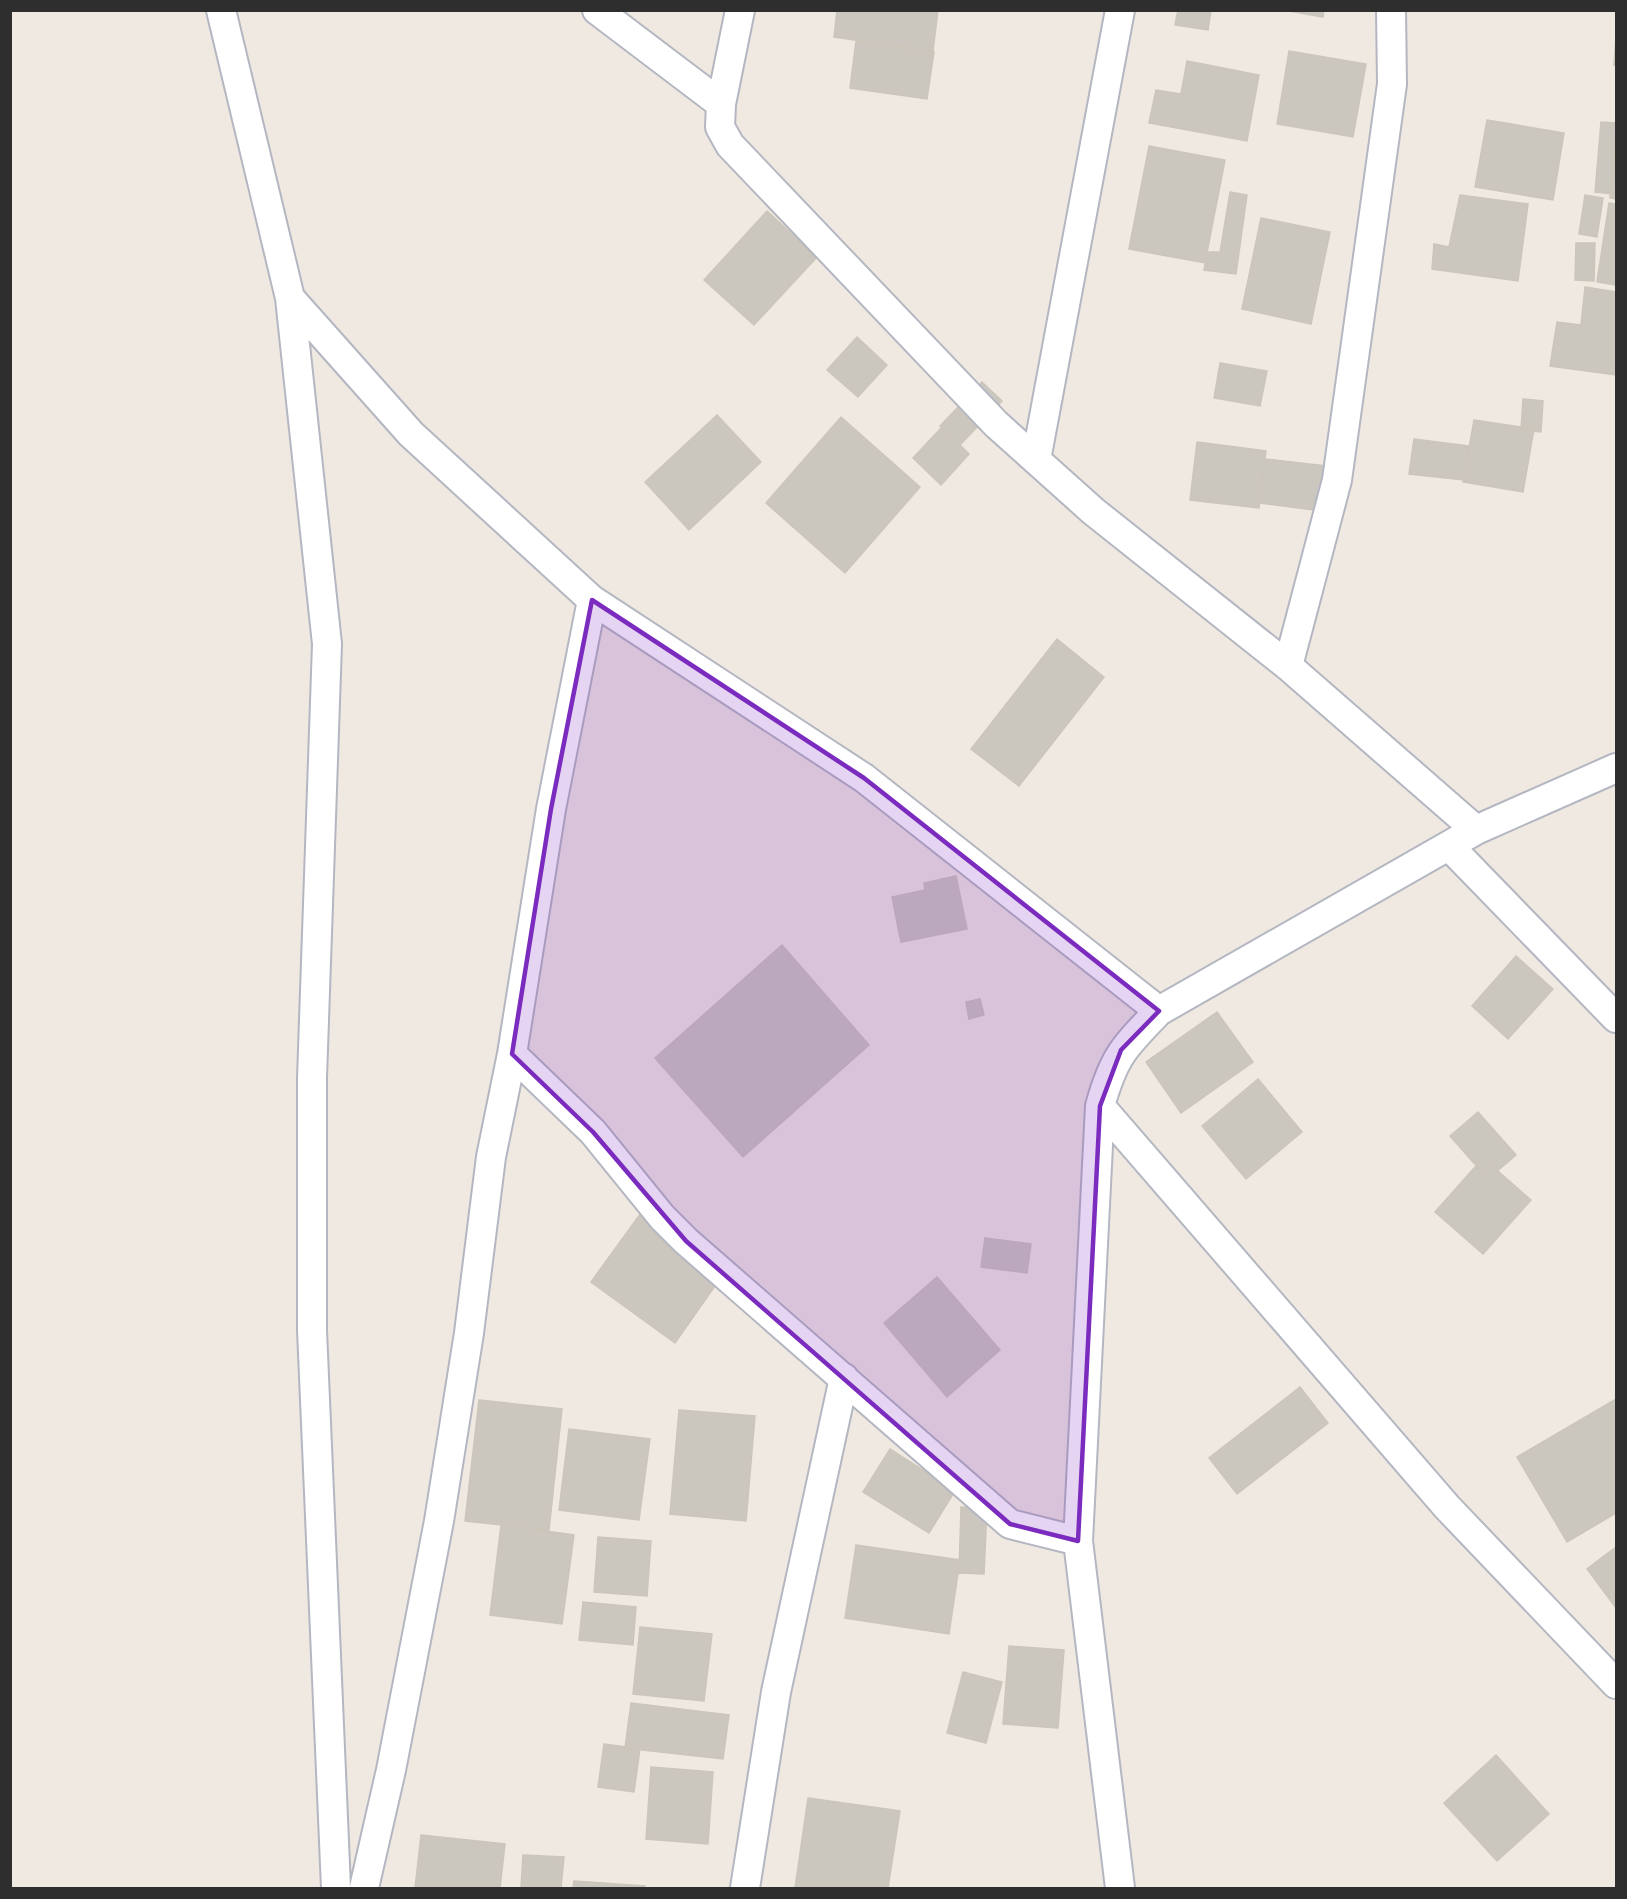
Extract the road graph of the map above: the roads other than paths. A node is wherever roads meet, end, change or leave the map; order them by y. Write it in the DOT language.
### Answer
graph roads {
  1 [pos="221,10"];
  2 [pos="597,10"];
  3 [pos="740,10"];
  4 [pos="1120,10"];
  5 [pos="1391,10"];
  6 [pos="722,104"];
  7 [pos="290,298"];
  8 [pos="1036,460"];
  9 [pos="592,600"];
  10 [pos="1288,666"];
  11 [pos="1617,768"];
  12 [pos="1476,830"];
  13 [pos="1449,846"];
  14 [pos="1159,1011"];
  15 [pos="1617,1018"];
  16 [pos="512,1054"];
  17 [pos="1100,1106"];
  18 [pos="844,1378"];
  19 [pos="1078,1540"];
  20 [pos="1617,1684"];
  21 [pos="336,1888"];
  22 [pos="364,1888"];
  23 [pos="745,1888"];
  24 [pos="1120,1888"];
  1 -- 7 [label="street"];
  2 -- 6 [label="street"];
  3 -- 6 [label="street"];
  4 -- 8 [label="street"];
  5 -- 10 [label="street"];
  6 -- 8 [label="street"];
  7 -- 9 [label="street"];
  7 -- 21 [label="street"];
  8 -- 10 [label="street"];
  9 -- 14 [label="street"];
  9 -- 16 [label="street"];
  10 -- 12 [label="street"];
  11 -- 12 [label="street"];
  12 -- 13 [label="street"];
  13 -- 14 [label="street"];
  13 -- 15 [label="street"];
  14 -- 17 [label="street"];
  16 -- 18 [label="street"];
  16 -- 22 [label="street"];
  17 -- 19 [label="street"];
  17 -- 20 [label="street"];
  18 -- 19 [label="street"];
  18 -- 23 [label="street"];
  19 -- 24 [label="street"];
}
